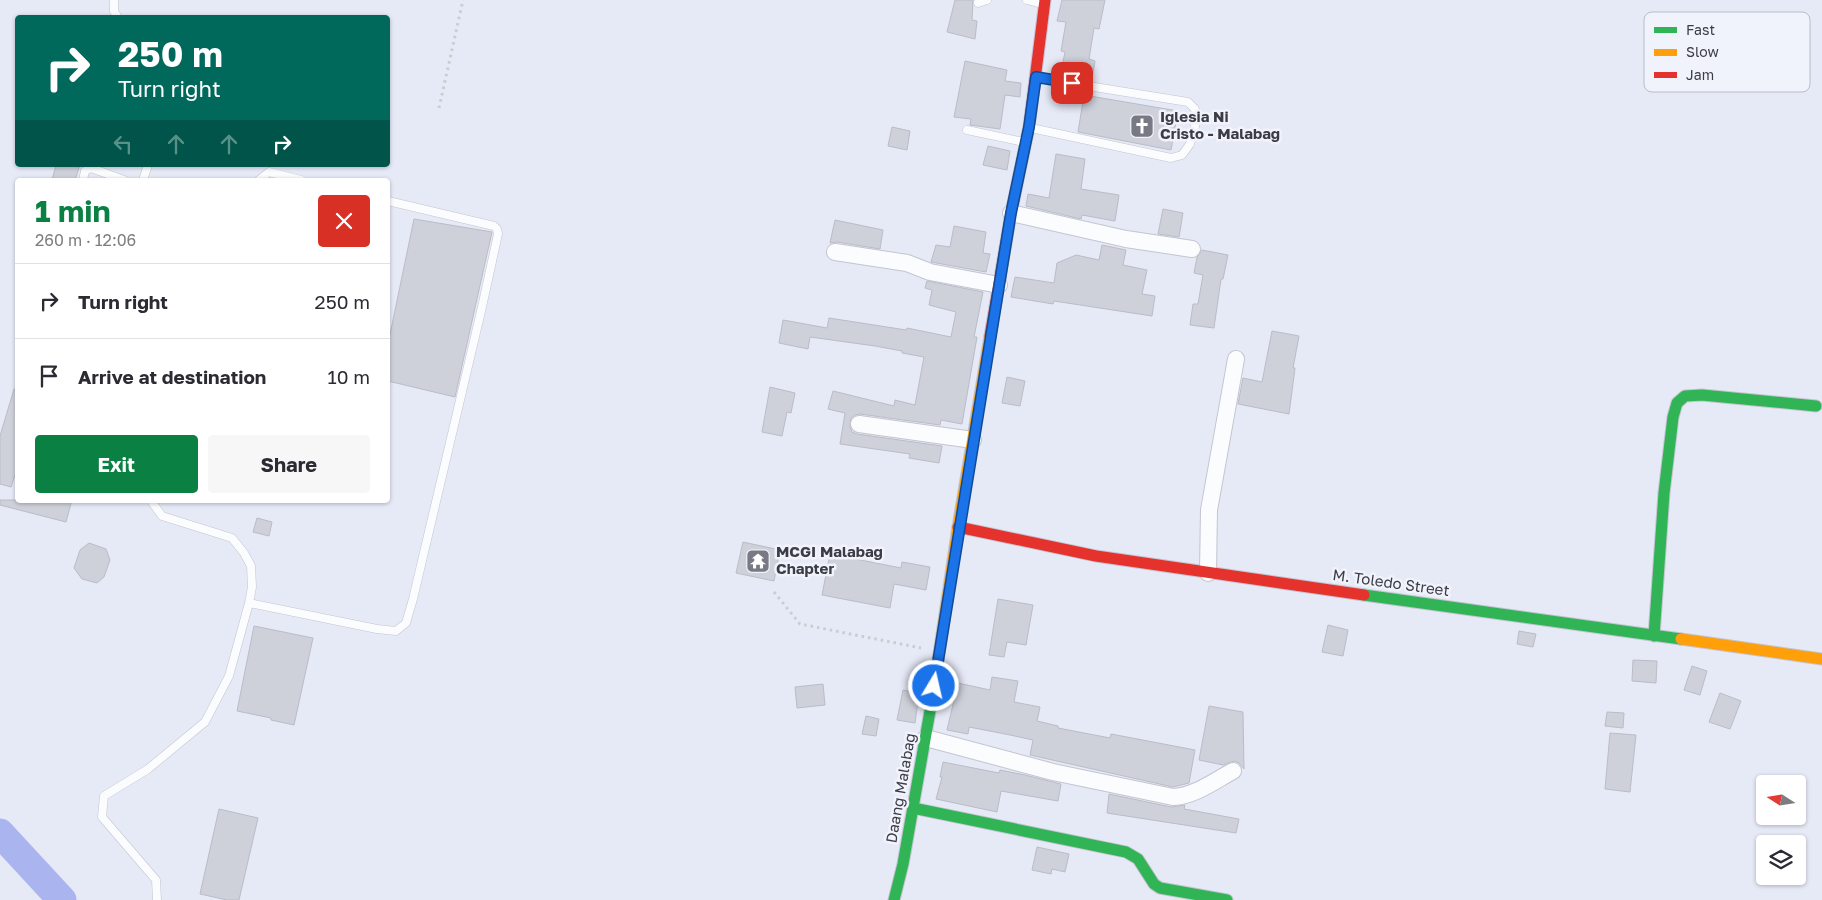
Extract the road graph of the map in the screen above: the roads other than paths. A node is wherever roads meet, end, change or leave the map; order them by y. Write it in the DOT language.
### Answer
graph roads {
  1 [pos="114,0"];
  2 [pos="987,0"];
  3 [pos="1027,0"];
  4 [pos="978,3"];
  5 [pos="1044,3"];
  6 [pos="116,15"];
  7 [pos="1036,77"];
  8 [pos="1029,127"];
  9 [pos="967,130"];
  10 [pos="1026,142"];
  11 [pos="83,178"];
  12 [pos="118,178"];
  13 [pos="262,178"];
  14 [pos="293,178"];
  15 [pos="390,200"];
  16 [pos="1011,213"];
  17 [pos="1192,249"];
  18 [pos="836,252"];
  19 [pos="999,285"];
  20 [pos="1236,359"];
  21 [pos="1816,406"];
  22 [pos="859,424"];
  23 [pos="973,440"];
  24 [pos="153,503"];
  25 [pos="958,527"];
  26 [pos="1208,573"];
  27 [pos="249,603"];
  28 [pos="1654,636"];
  29 [pos="1822,659"];
  30 [pos="926,738"];
  31 [pos="1233,771"];
  32 [pos="913,808"];
  33 [pos="157,900"];
  34 [pos="894,900"];
  35 [pos="1223,900"];
  1 -- 6 [label="lane"];
  2 -- 4 [label="lane"];
  3 -- 5 [label="lane"];
  5 -- 7 [label="street, Daang Malabag"];
  7 -- 8 [label="street, Daang Malabag"];
  7 -- 8 [label="lane"];
  8 -- 10 [label="street, Daang Malabag"];
  9 -- 10 [label="lane"];
  10 -- 16 [label="street, Daang Malabag"];
  11 -- 12 [label="lane"];
  13 -- 14 [label="lane"];
  15 -- 27 [label="lane"];
  16 -- 17 [label="street"];
  16 -- 19 [label="street, Daang Malabag"];
  18 -- 19 [label="street"];
  19 -- 23 [label="street, Daang Malabag"];
  20 -- 26 [label="street"];
  21 -- 28 [label="street"];
  22 -- 23 [label="street"];
  23 -- 25 [label="street, Daang Malabag"];
  24 -- 27 [label="lane"];
  25 -- 26 [label="street, M. Toledo Street"];
  25 -- 30 [label="street, Daang Malabag"];
  26 -- 28 [label="street, M. Toledo Street"];
  27 -- 33 [label="lane"];
  28 -- 29 [label="street, M. Toledo Street"];
  30 -- 31 [label="street"];
  30 -- 32 [label="street, Daang Malabag"];
  32 -- 34 [label="street, Daang Malabag"];
  32 -- 35 [label="street"];
}
